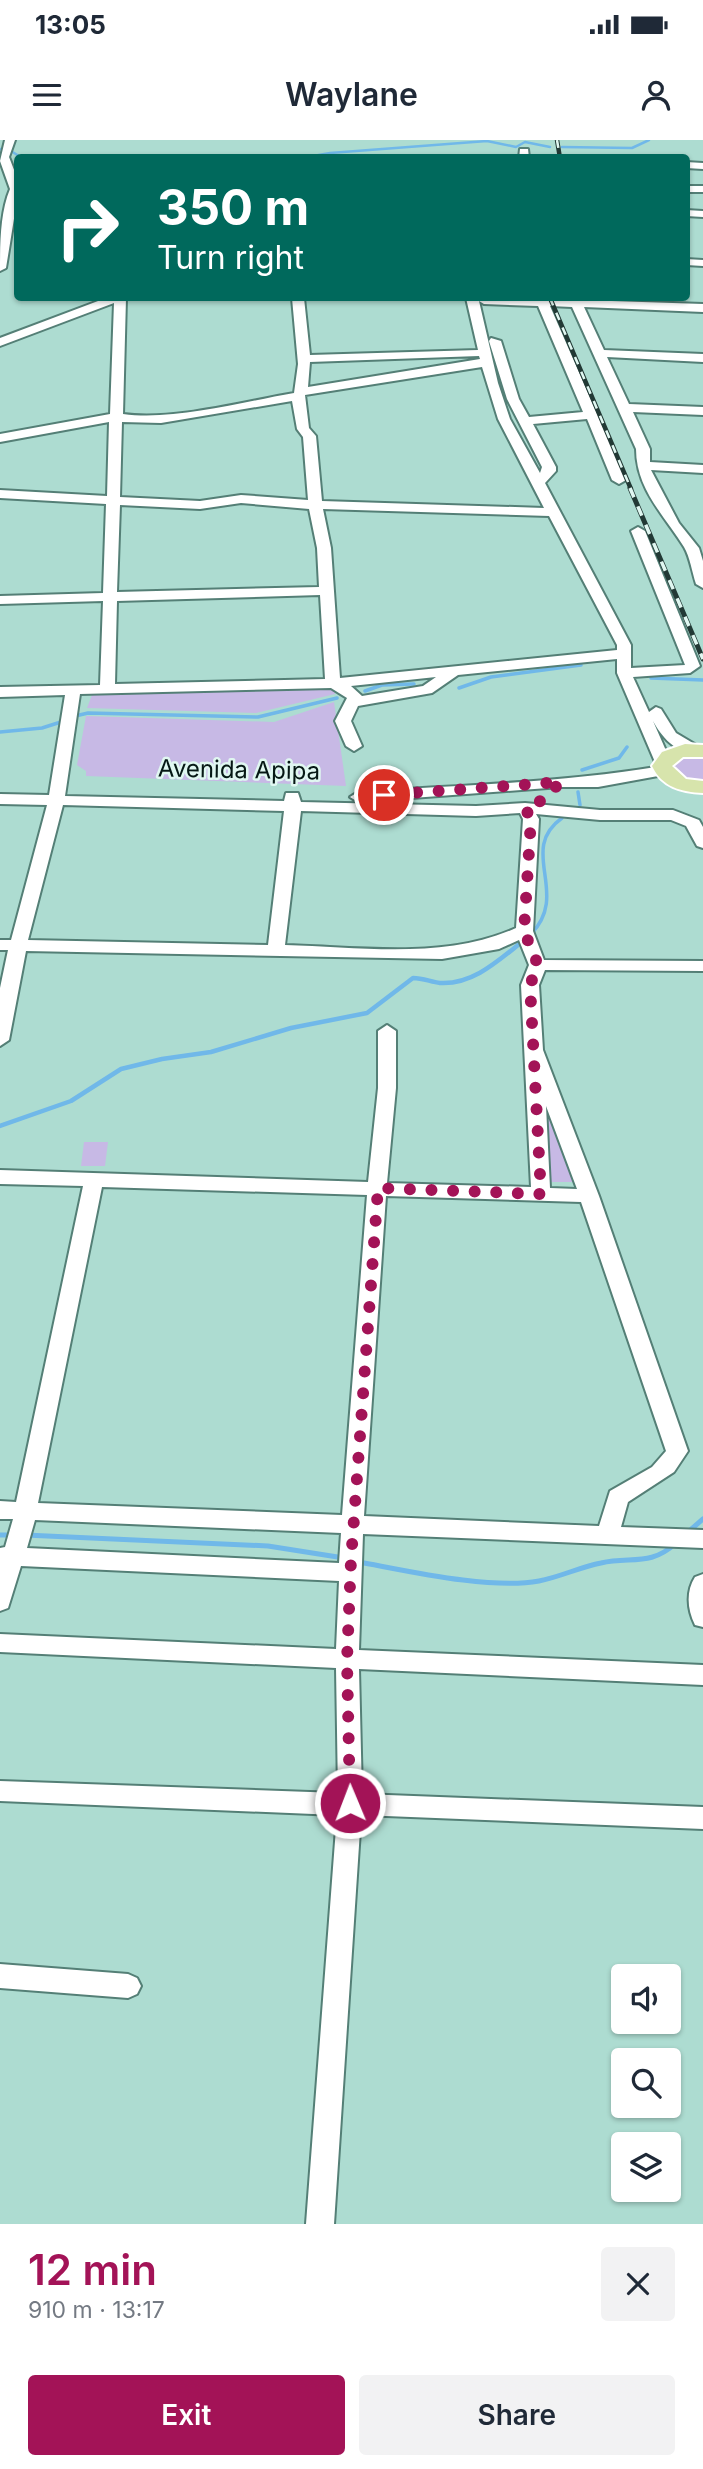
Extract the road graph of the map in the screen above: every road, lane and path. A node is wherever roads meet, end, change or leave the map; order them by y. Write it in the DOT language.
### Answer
graph roads {
  1 [pos="10,140"];
  2 [pos="14,180"];
  3 [pos="9,198"];
  4 [pos="1,251"];
  5 [pos="0,268"];
  6 [pos="110,301"];
  7 [pos="118,301"];
  8 [pos="298,301"];
  9 [pos="480,301"];
  10 [pos="481,301"];
  11 [pos="542,301"];
  12 [pos="575,301"];
  13 [pos="591,301"];
  14 [pos="703,308"];
  15 [pos="0,342"];
  16 [pos="598,353"];
  17 [pos="486,357"];
  18 [pos="703,358"];
  19 [pos="303,359"];
  20 [pos="300,394"];
  21 [pos="624,408"];
  22 [pos="703,411"];
  23 [pos="591,415"];
  24 [pos="116,416"];
  25 [pos="524,421"];
  26 [pos="0,438"];
  27 [pos="643,466"];
  28 [pos="703,469"];
  29 [pos="619,480"];
  30 [pos="537,484"];
  31 [pos="0,494"];
  32 [pos="112,501"];
  33 [pos="316,508"];
  34 [pos="554,512"];
  35 [pos="638,531"];
  36 [pos="702,581"];
  37 [pos="327,590"];
  38 [pos="111,596"];
  39 [pos="0,600"];
  40 [pos="623,654"];
  41 [pos="455,671"];
  42 [pos="630,672"];
  43 [pos="333,683"];
  44 [pos="74,690"];
  45 [pos="107,690"];
  46 [pos="0,692"];
  47 [pos="354,702"];
  48 [pos="354,746"];
  49 [pos="699,750"];
  50 [pos="667,772"];
  51 [pos="561,782"];
  52 [pos="0,789"];
  53 [pos="701,789"];
  54 [pos="57,796"];
  55 [pos="0,799"];
  56 [pos="292,802"];
  57 [pos="525,808"];
  58 [pos="703,843"];
  59 [pos="524,931"];
  60 [pos="0,945"];
  61 [pos="19,946"];
  62 [pos="276,953"];
  63 [pos="538,965"];
  64 [pos="703,966"];
  65 [pos="4,992"];
  66 [pos="387,1031"];
  67 [pos="0,1033"];
  68 [pos="534,1051"];
  69 [pos="0,1177"];
  70 [pos="93,1179"];
  71 [pos="378,1188"];
  72 [pos="541,1194"];
  73 [pos="589,1196"];
  74 [pos="0,1510"];
  75 [pos="25,1511"];
  76 [pos="352,1525"];
  77 [pos="607,1537"];
  78 [pos="703,1539"];
  79 [pos="6,1556"];
  80 [pos="351,1573"];
  81 [pos="0,1602"];
  82 [pos="0,1643"];
  83 [pos="347,1660"];
  84 [pos="703,1675"];
  85 [pos="0,1791"];
  86 [pos="350,1803"];
  87 [pos="703,1818"];
  88 [pos="0,1976"];
  89 [pos="128,1986"];
  90 [pos="320,2224"];
  1 -- 2 [label="street"];
  3 -- 4 [label="street"];
  4 -- 5 [label="street"];
  6 -- 15 [label="street"];
  7 -- 24 [label="street"];
  8 -- 19 [label="street"];
  9 -- 17 [label="street"];
  10 -- 25 [label="street"];
  11 -- 23 [label="street"];
  12 -- 16 [label="street"];
  13 -- 14 [label="street"];
  16 -- 18 [label="street"];
  16 -- 21 [label="street"];
  17 -- 19 [label="street"];
  17 -- 20 [label="street"];
  17 -- 30 [label="street"];
  19 -- 20 [label="street"];
  20 -- 24 [label="street"];
  20 -- 33 [label="street"];
  21 -- 22 [label="street"];
  21 -- 27 [label="street"];
  23 -- 25 [label="street"];
  23 -- 29 [label="street"];
  24 -- 26 [label="street"];
  24 -- 32 [label="street"];
  25 -- 30 [label="street"];
  27 -- 28 [label="street"];
  27 -- 36 [label="street"];
  30 -- 34 [label="street"];
  31 -- 32 [label="street"];
  32 -- 33 [label="street"];
  32 -- 38 [label="street"];
  33 -- 34 [label="street"];
  33 -- 37 [label="street"];
  34 -- 40 [label="street"];
  35 -- 42 [label="street"];
  37 -- 38 [label="street"];
  37 -- 43 [label="street"];
  38 -- 39 [label="street"];
  38 -- 45 [label="street"];
  40 -- 41 [label="street"];
  40 -- 42 [label="street"];
  41 -- 43 [label="street"];
  41 -- 47 [label="street"];
  42 -- 49 [label="street"];
  42 -- 50 [label="street"];
  43 -- 45 [label="street"];
  43 -- 47 [label="street"];
  44 -- 45 [label="street"];
  44 -- 46 [label="street"];
  44 -- 54 [label="street"];
  47 -- 48 [label="street"];
  49 -- 50 [label="main road"];
  50 -- 51 [label="street, Avenida Apipa"];
  50 -- 53 [label="main road"];
  51 -- 56 [label="street, Avenida Apipa"];
  51 -- 57 [label="street"];
  52 -- 54 [label="street, Avenida Apipa"];
  54 -- 55 [label="street, Avenida Apipa"];
  54 -- 56 [label="street, Avenida Apipa"];
  54 -- 61 [label="street"];
  56 -- 57 [label="street, Avenida Apipa"];
  56 -- 62 [label="street"];
  57 -- 58 [label="street, Avenida Apipa"];
  57 -- 59 [label="street"];
  59 -- 62 [label="street"];
  59 -- 63 [label="street"];
  60 -- 61 [label="street"];
  61 -- 62 [label="street"];
  61 -- 65 [label="street"];
  63 -- 64 [label="street"];
  63 -- 68 [label="street"];
  65 -- 67 [label="street"];
  66 -- 71 [label="street"];
  68 -- 72 [label="street"];
  68 -- 73 [label="street"];
  69 -- 70 [label="street"];
  70 -- 71 [label="street"];
  70 -- 75 [label="street"];
  71 -- 72 [label="street"];
  71 -- 76 [label="street"];
  72 -- 73 [label="street"];
  73 -- 77 [label="street"];
  74 -- 75 [label="street"];
  75 -- 76 [label="street"];
  75 -- 79 [label="street"];
  76 -- 77 [label="street"];
  76 -- 80 [label="street"];
  77 -- 78 [label="street"];
  79 -- 80 [label="street"];
  79 -- 81 [label="street"];
  80 -- 83 [label="street"];
  82 -- 83 [label="street"];
  83 -- 84 [label="street"];
  83 -- 86 [label="street"];
  85 -- 86 [label="street"];
  86 -- 87 [label="street"];
  86 -- 90 [label="street"];
  88 -- 89 [label="street"];
}
